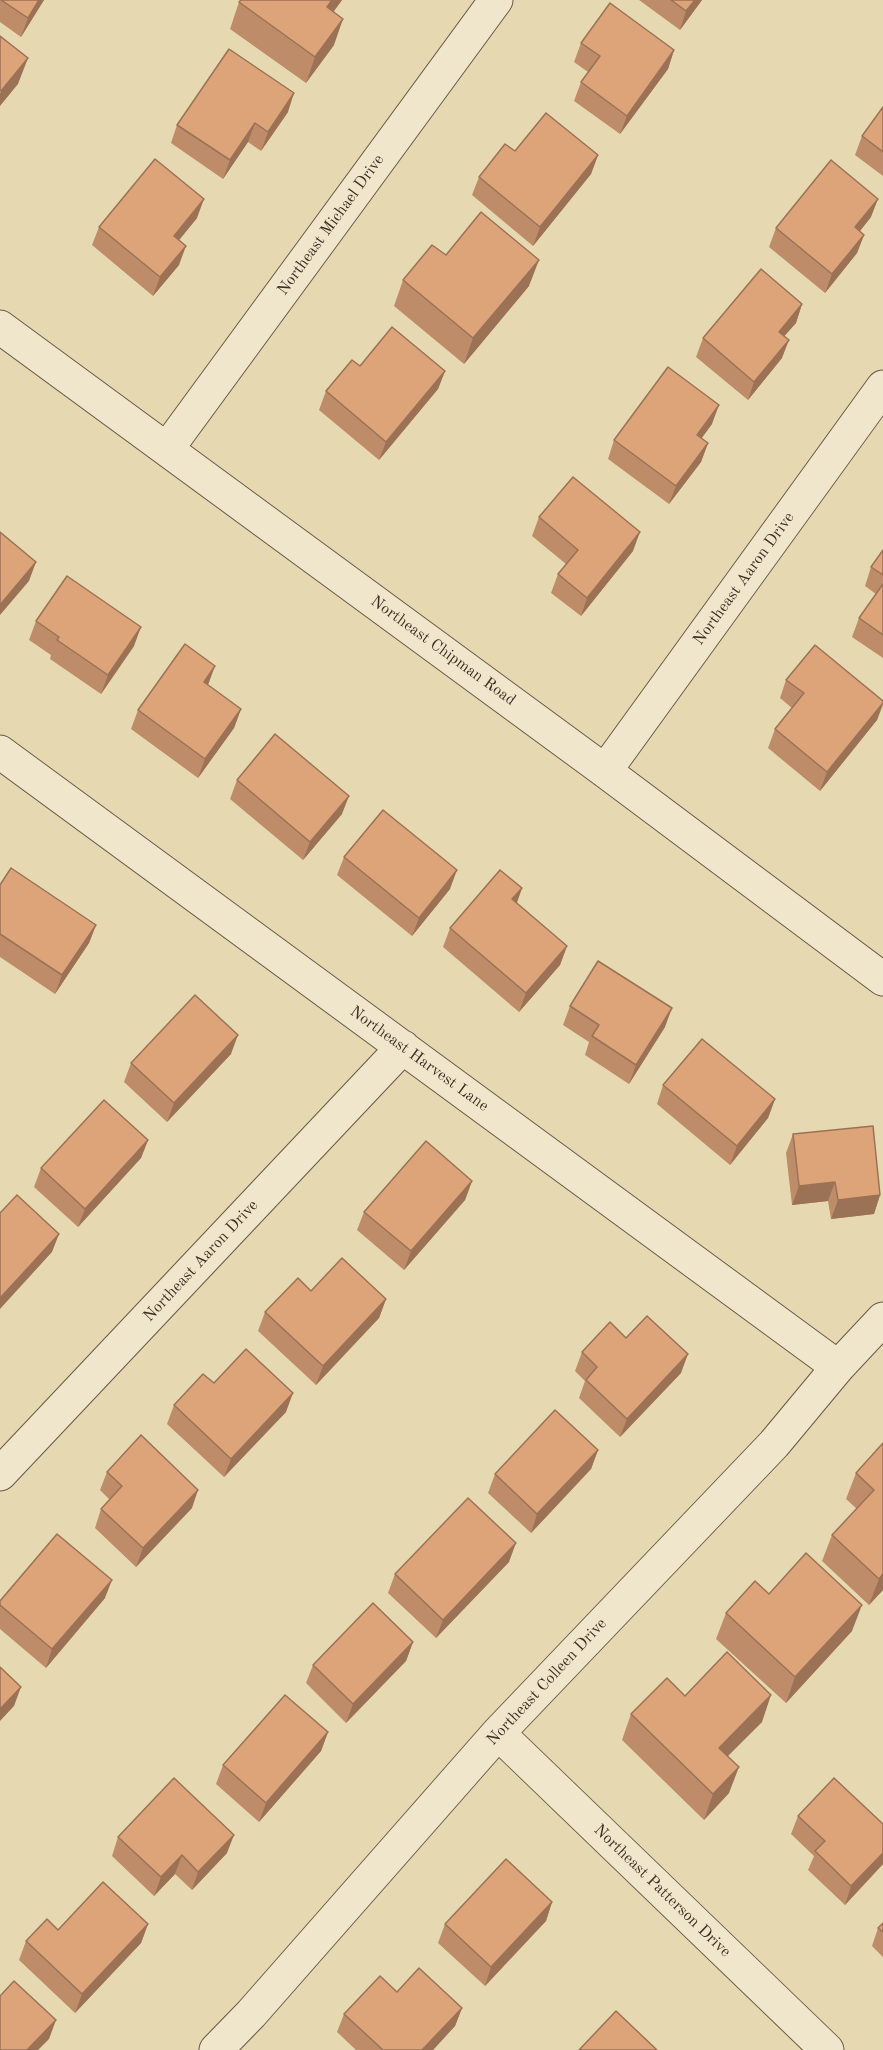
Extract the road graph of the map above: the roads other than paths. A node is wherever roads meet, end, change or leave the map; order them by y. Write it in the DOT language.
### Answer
graph roads {
  1 [pos="496,0"];
  2 [pos="0,327"];
  3 [pos="883,387"];
  4 [pos="167,449"];
  5 [pos="0,752"];
  6 [pos="606,771"];
  7 [pos="883,979"];
  8 [pos="403,1047"];
  9 [pos="883,1319"];
  10 [pos="838,1366"];
  11 [pos="0,1474"];
  12 [pos="498,1733"];
  13 [pos="216,2050"];
  14 [pos="826,2050"];
  1 -- 4 [label="street, Northeast Michael Drive"];
  2 -- 4 [label="street, Northeast Chipman Road"];
  3 -- 6 [label="street, Northeast Aaron Drive"];
  4 -- 6 [label="street, Northeast Chipman Road"];
  5 -- 8 [label="street, Northeast Harvest Lane"];
  6 -- 7 [label="street, Northeast Chipman Road"];
  8 -- 10 [label="street, Northeast Harvest Lane"];
  8 -- 11 [label="street, Northeast Aaron Drive"];
  9 -- 10 [label="street, Northeast Colleen Drive"];
  10 -- 12 [label="street, Northeast Colleen Drive"];
  12 -- 13 [label="street, Northeast Colleen Drive"];
  12 -- 14 [label="street, Northeast Patterson Drive"];
}
